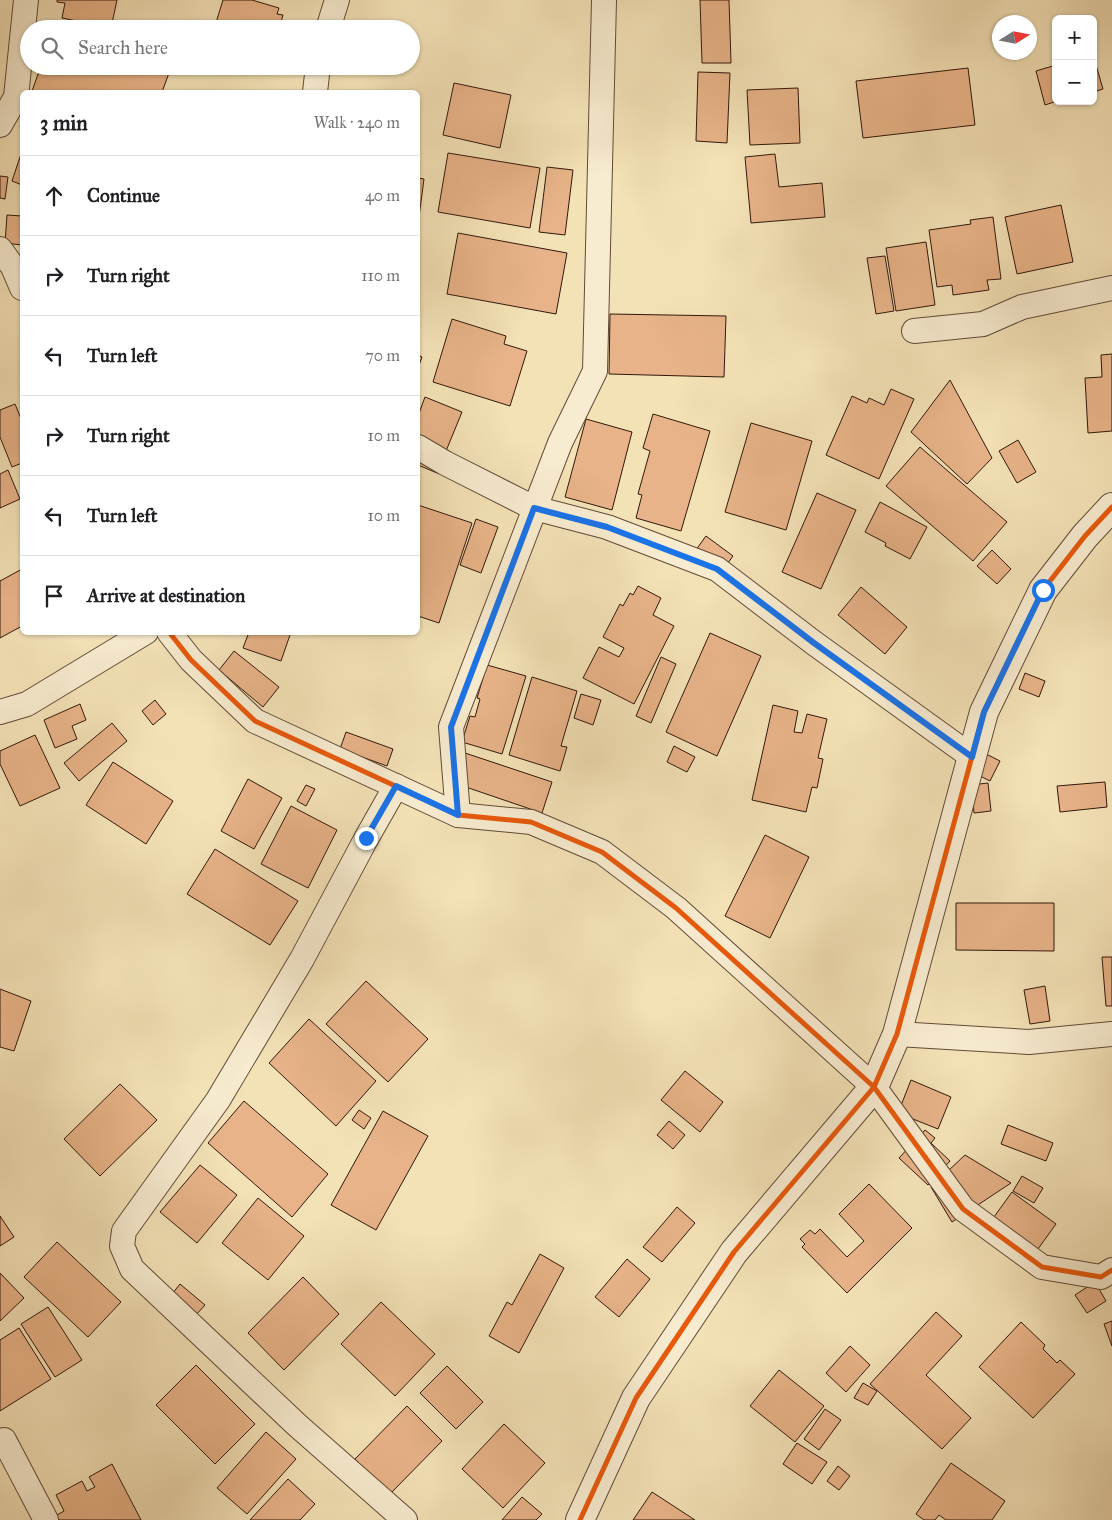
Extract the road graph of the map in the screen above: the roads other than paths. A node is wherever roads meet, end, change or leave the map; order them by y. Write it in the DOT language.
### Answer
graph roads {
  1 [pos="26,0"];
  2 [pos="336,0"];
  3 [pos="604,0"];
  4 [pos="24,20"];
  5 [pos="330,20"];
  6 [pos="20,58"];
  7 [pos="317,75"];
  8 [pos="315,90"];
  9 [pos="0,125"];
  10 [pos="0,249"];
  11 [pos="20,283"];
  12 [pos="1112,288"];
  13 [pos="914,331"];
  14 [pos="420,448"];
  15 [pos="1112,507"];
  16 [pos="534,508"];
  17 [pos="141,635"];
  18 [pos="171,635"];
  19 [pos="0,712"];
  20 [pos="972,757"];
  21 [pos="396,786"];
  22 [pos="458,815"];
  23 [pos="897,1034"];
  24 [pos="1112,1034"];
  25 [pos="874,1087"];
  26 [pos="1112,1270"];
  27 [pos="4,1440"];
  28 [pos="46,1520"];
  29 [pos="405,1520"];
  30 [pos="580,1520"];
  1 -- 4 [label="street"];
  2 -- 5 [label="street"];
  3 -- 16 [label="street"];
  6 -- 9 [label="street"];
  7 -- 8 [label="street"];
  10 -- 11 [label="street"];
  12 -- 13 [label="street"];
  14 -- 16 [label="street"];
  15 -- 20 [label="street"];
  16 -- 20 [label="street"];
  16 -- 22 [label="street"];
  17 -- 19 [label="street"];
  18 -- 21 [label="street"];
  20 -- 23 [label="street"];
  21 -- 22 [label="street"];
  21 -- 29 [label="street"];
  22 -- 25 [label="street"];
  23 -- 24 [label="street"];
  23 -- 25 [label="street"];
  25 -- 26 [label="street"];
  25 -- 30 [label="street"];
  27 -- 28 [label="street"];
}
